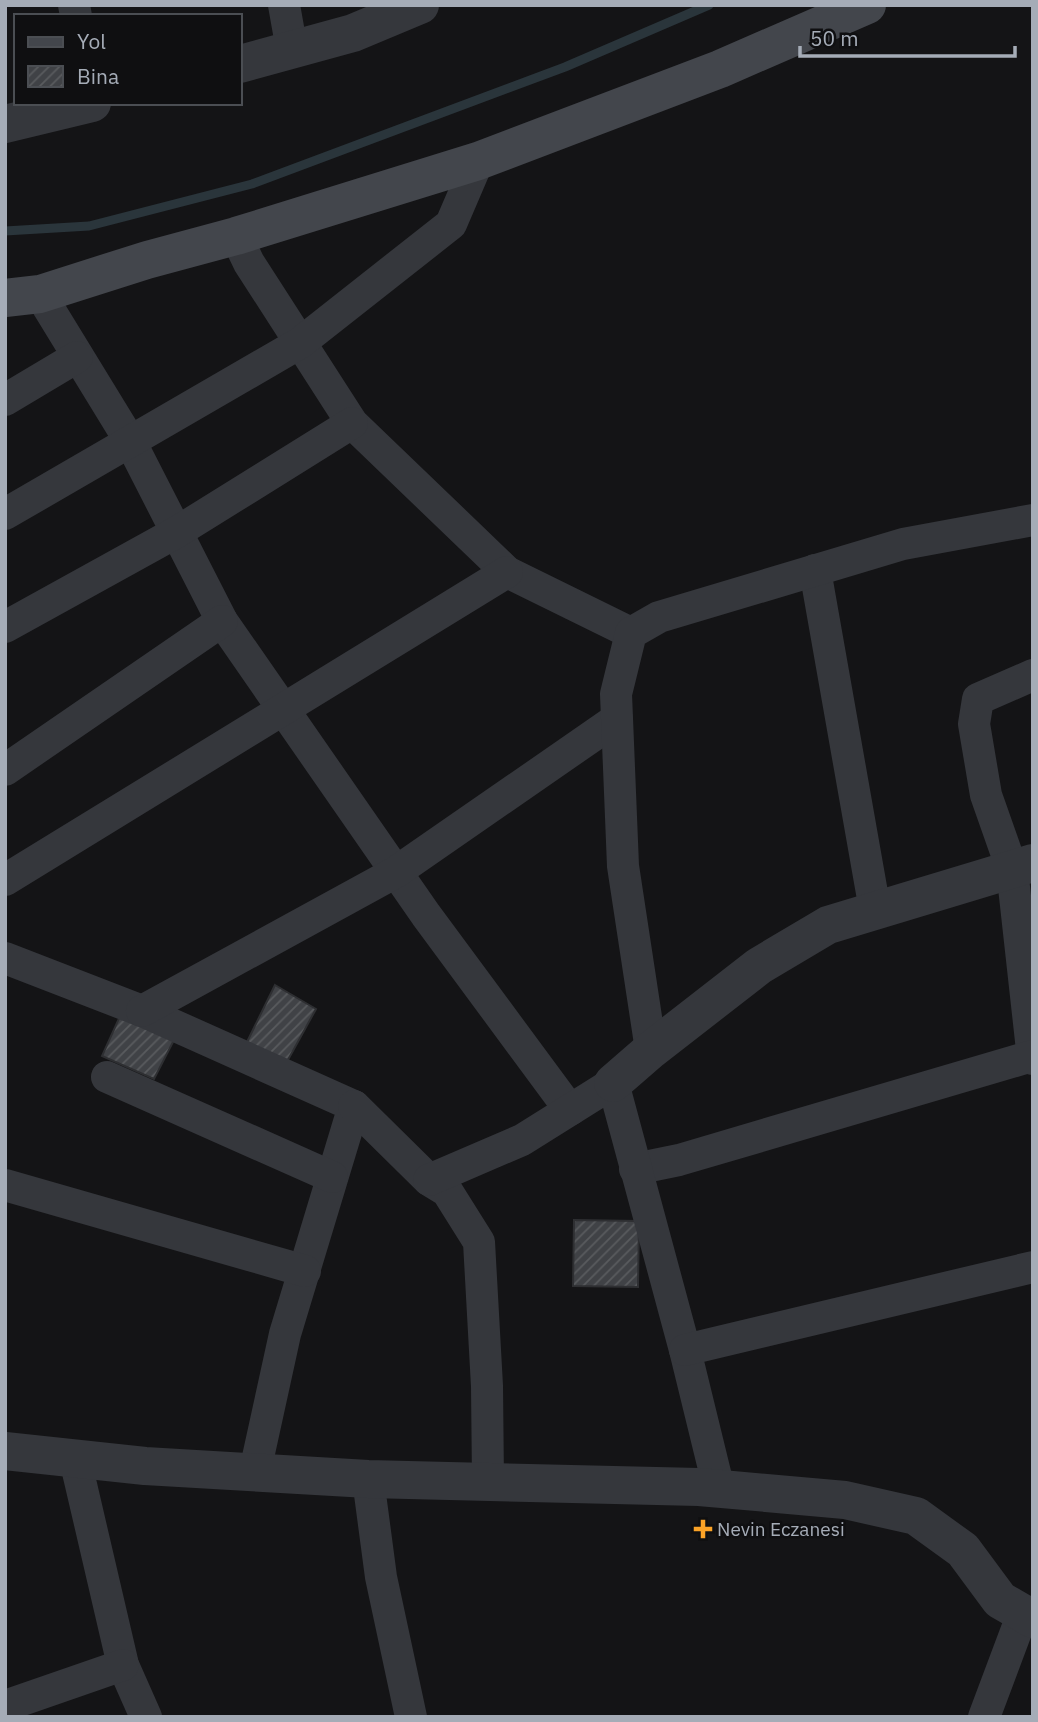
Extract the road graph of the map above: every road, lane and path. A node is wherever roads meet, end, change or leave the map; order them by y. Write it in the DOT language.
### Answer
graph roads {
  1 [pos="284,5"];
  2 [pos="420,5"];
  3 [pos="867,5"];
  4 [pos="381,13"];
  5 [pos="292,50"];
  6 [pos="242,63"];
  7 [pos="84,105"];
  8 [pos="5,124"];
  9 [pos="478,161"];
  10 [pos="236,236"];
  11 [pos="22,296"];
  12 [pos="300,343"];
  13 [pos="77,357"];
  14 [pos="5,400"];
  15 [pos="352,423"];
  16 [pos="131,441"];
  17 [pos="5,514"];
  18 [pos="1033,520"];
  19 [pos="177,532"];
  20 [pos="815,570"];
  21 [pos="508,572"];
  22 [pos="222,621"];
  23 [pos="5,627"];
  24 [pos="631,634"];
  25 [pos="1033,675"];
  26 [pos="283,709"];
  27 [pos="617,719"];
  28 [pos="5,770"];
  29 [pos="1022,866"];
  30 [pos="396,872"];
  31 [pos="5,880"];
  32 [pos="875,910"];
  33 [pos="5,958"];
  34 [pos="142,1011"];
  35 [pos="651,1050"];
  36 [pos="1032,1057"];
  37 [pos="107,1077"];
  38 [pos="613,1083"];
  39 [pos="354,1106"];
  40 [pos="570,1110"];
  41 [pos="635,1169"];
  42 [pos="332,1177"];
  43 [pos="429,1181"];
  44 [pos="5,1185"];
  45 [pos="1033,1267"];
  46 [pos="304,1271"];
  47 [pos="685,1350"];
  48 [pos="5,1451"];
  49 [pos="75,1459"];
  50 [pos="255,1472"];
  51 [pos="368,1479"];
  52 [pos="488,1482"];
  53 [pos="719,1489"];
  54 [pos="1028,1616"];
  55 [pos="123,1665"];
  56 [pos="5,1706"];
  57 [pos="146,1717"];
  58 [pos="411,1717"];
  59 [pos="985,1717"];
  1 -- 5 [label="street"];
  2 -- 4 [label="street"];
  3 -- 9 [label="main road"];
  4 -- 5 [label="street"];
  5 -- 6 [label="street"];
  7 -- 8 [label="street"];
  9 -- 10 [label="main road"];
  9 -- 12 [label="street"];
  10 -- 11 [label="main road"];
  10 -- 12 [label="street"];
  11 -- 13 [label="street"];
  12 -- 15 [label="street"];
  12 -- 16 [label="street"];
  13 -- 14 [label="street"];
  13 -- 16 [label="street"];
  15 -- 19 [label="street"];
  15 -- 21 [label="street"];
  16 -- 17 [label="street"];
  16 -- 19 [label="street"];
  18 -- 20 [label="street"];
  19 -- 22 [label="street"];
  19 -- 23 [label="street"];
  20 -- 24 [label="street"];
  20 -- 32 [label="street"];
  21 -- 24 [label="street"];
  21 -- 26 [label="street"];
  22 -- 26 [label="street"];
  22 -- 28 [label="street"];
  24 -- 27 [label="street"];
  25 -- 29 [label="street"];
  26 -- 30 [label="street"];
  26 -- 31 [label="street"];
  27 -- 30 [label="street"];
  27 -- 35 [label="street"];
  29 -- 32 [label="street"];
  29 -- 36 [label="street"];
  30 -- 34 [label="street"];
  30 -- 40 [label="street"];
  32 -- 35 [label="street"];
  33 -- 34 [label="street"];
  34 -- 39 [label="street"];
  35 -- 38 [label="street"];
  36 -- 41 [label="street"];
  37 -- 42 [label="street"];
  38 -- 40 [label="street"];
  38 -- 41 [label="street"];
  39 -- 42 [label="street"];
  39 -- 43 [label="street"];
  40 -- 43 [label="street"];
  41 -- 47 [label="street"];
  42 -- 46 [label="street"];
  43 -- 52 [label="street"];
  44 -- 46 [label="street"];
  45 -- 47 [label="street"];
  46 -- 50 [label="street"];
  47 -- 53 [label="street"];
  48 -- 49 [label="street"];
  49 -- 50 [label="street"];
  49 -- 55 [label="street"];
  50 -- 51 [label="street"];
  51 -- 52 [label="street"];
  51 -- 58 [label="street"];
  52 -- 53 [label="street"];
  53 -- 54 [label="street"];
  54 -- 59 [label="street"];
  55 -- 56 [label="street"];
  55 -- 57 [label="street"];
}
